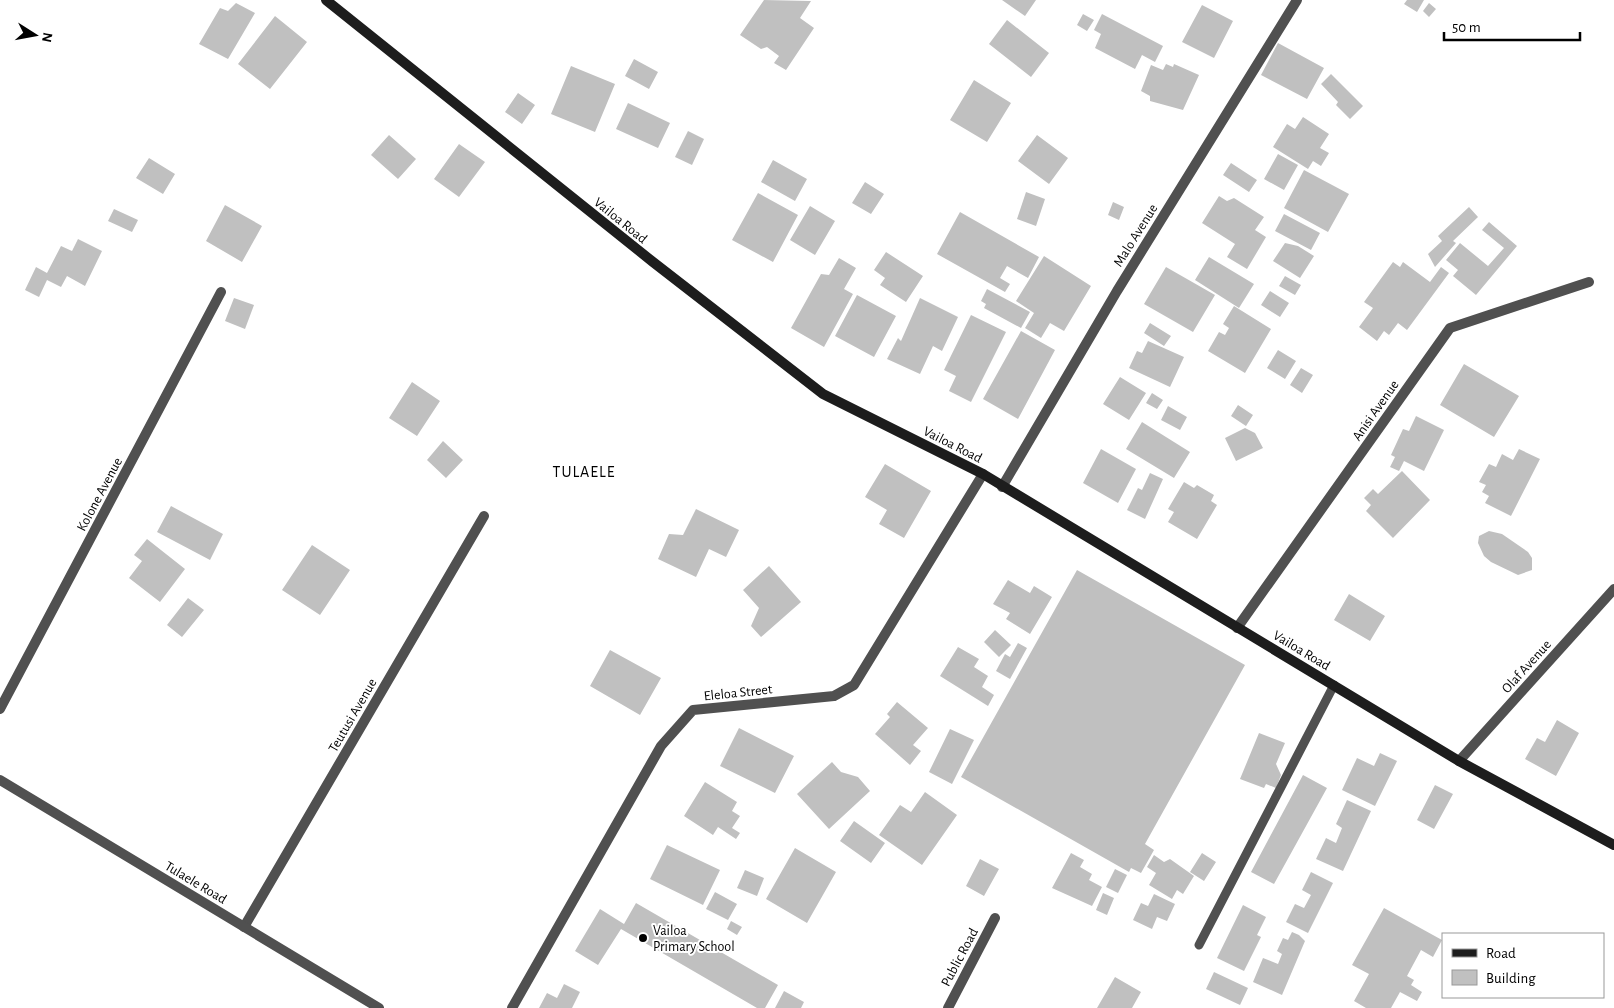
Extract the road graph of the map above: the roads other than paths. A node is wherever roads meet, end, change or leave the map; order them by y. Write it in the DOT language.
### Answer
graph roads {
  1 [pos="326,0"];
  2 [pos="1297,0"];
  3 [pos="1589,282"];
  4 [pos="222,292"];
  5 [pos="983,474"];
  6 [pos="1002,488"];
  7 [pos="484,516"];
  8 [pos="1614,589"];
  9 [pos="1237,628"];
  10 [pos="1334,685"];
  11 [pos="0,709"];
  12 [pos="1459,761"];
  13 [pos="0,780"];
  14 [pos="1614,845"];
  15 [pos="995,918"];
  16 [pos="244,927"];
  17 [pos="1199,945"];
  18 [pos="379,1008"];
  19 [pos="512,1008"];
  20 [pos="948,1008"];
  1 -- 5 [label="main road, Vailoa Road"];
  2 -- 6 [label="street, Malo Avenue"];
  3 -- 9 [label="street, Anisi Avenue"];
  4 -- 11 [label="street, Kolone Avenue"];
  5 -- 6 [label="main road, Vailoa Road"];
  5 -- 19 [label="street, Eleloa Street"];
  6 -- 9 [label="main road, Vailoa Road"];
  7 -- 16 [label="street, Teutusi Avenue"];
  8 -- 12 [label="street, Olaf Avenue"];
  9 -- 10 [label="main road, Vailoa Road"];
  10 -- 12 [label="main road, Vailoa Road"];
  10 -- 17 [label="lane"];
  12 -- 14 [label="main road, Vailoa Road"];
  13 -- 16 [label="street, Tulaele Road"];
  15 -- 20 [label="street, Public Road"];
  16 -- 18 [label="street, Tulaele Road"];
}
